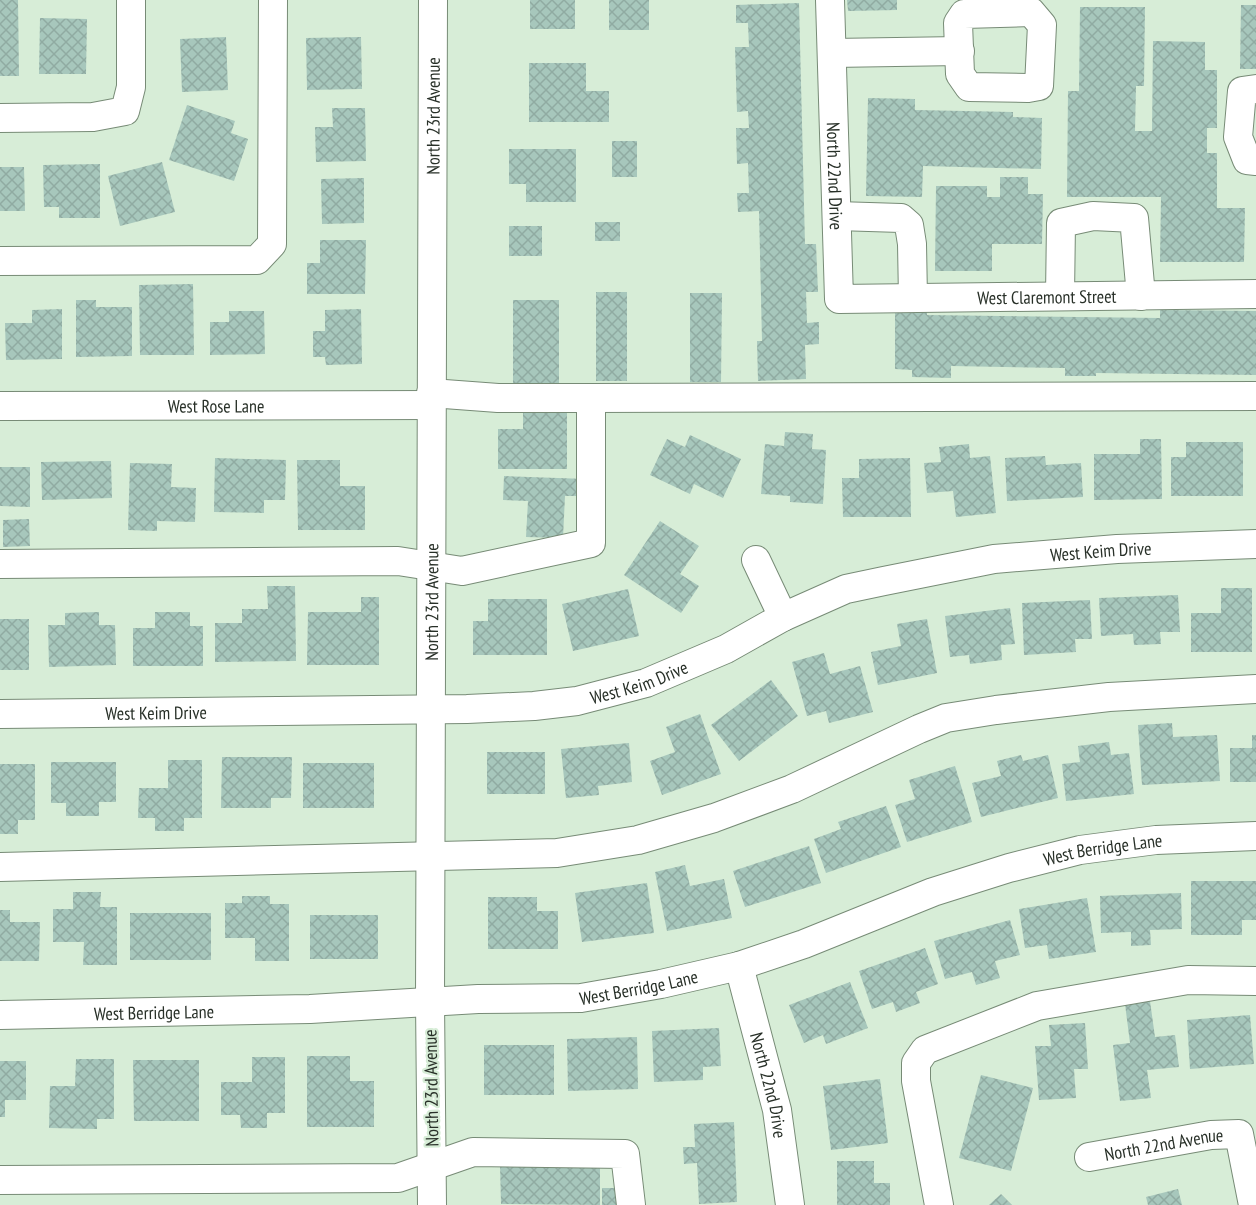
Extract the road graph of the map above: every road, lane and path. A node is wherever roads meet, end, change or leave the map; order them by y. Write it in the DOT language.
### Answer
graph roads {
  1 [pos="131,0"];
  2 [pos="273,0"];
  3 [pos="433,0"];
  4 [pos="830,0"];
  5 [pos="960,51"];
  6 [pos="832,53"];
  7 [pos="1256,89"];
  8 [pos="0,118"];
  9 [pos="1256,161"];
  10 [pos="837,216"];
  11 [pos="0,261"];
  12 [pos="1256,294"];
  13 [pos="1060,296"];
  14 [pos="1141,296"];
  15 [pos="913,298"];
  16 [pos="839,299"];
  17 [pos="1256,396"];
  18 [pos="591,398"];
  19 [pos="431,399"];
  20 [pos="0,406"];
  21 [pos="1256,544"];
  22 [pos="756,560"];
  23 [pos="0,564"];
  24 [pos="431,567"];
  25 [pos="783,617"];
  26 [pos="1256,689"];
  27 [pos="430,709"];
  28 [pos="0,714"];
  29 [pos="1256,836"];
  30 [pos="430,856"];
  31 [pos="0,867"];
  32 [pos="738,966"];
  33 [pos="1256,981"];
  34 [pos="430,1001"];
  35 [pos="0,1015"];
  36 [pos="1089,1157"];
  37 [pos="432,1166"];
  38 [pos="0,1180"];
  39 [pos="432,1205"];
  40 [pos="631,1205"];
  41 [pos="790,1205"];
  42 [pos="939,1205"];
  43 [pos="1253,1205"];
  1 -- 8 [label="street"];
  2 -- 11 [label="street"];
  3 -- 19 [label="street, North 23rd Avenue"];
  4 -- 6 [label="street, North 22nd Drive"];
  5 -- 6 [label="street"];
  6 -- 10 [label="street, North 22nd Drive"];
  7 -- 9 [label="street"];
  10 -- 15 [label="street"];
  10 -- 16 [label="street, North 22nd Drive"];
  12 -- 14 [label="street, West Claremont Street"];
  13 -- 14 [label="street, West Claremont Street"];
  13 -- 14 [label="street"];
  13 -- 15 [label="street, West Claremont Street"];
  15 -- 16 [label="street, West Claremont Street"];
  17 -- 18 [label="street, West Rose Lane"];
  18 -- 19 [label="street, West Rose Lane"];
  18 -- 24 [label="street"];
  19 -- 20 [label="street, West Rose Lane"];
  19 -- 24 [label="street, North 23rd Avenue"];
  21 -- 25 [label="street, West Keim Drive"];
  22 -- 25 [label="street"];
  23 -- 24 [label="street"];
  24 -- 27 [label="street, North 23rd Avenue"];
  25 -- 27 [label="street, West Keim Drive"];
  26 -- 30 [label="street"];
  27 -- 28 [label="street, West Keim Drive"];
  27 -- 30 [label="street, North 23rd Avenue"];
  29 -- 32 [label="street, West Berridge Lane"];
  30 -- 31 [label="street"];
  30 -- 34 [label="street, North 23rd Avenue"];
  32 -- 34 [label="street, West Berridge Lane"];
  32 -- 41 [label="street, North 22nd Drive"];
  33 -- 42 [label="street"];
  34 -- 35 [label="street, West Berridge Lane"];
  34 -- 37 [label="street, North 23rd Avenue"];
  36 -- 43 [label="street, North 22nd Avenue"];
  37 -- 38 [label="street"];
  37 -- 39 [label="street, North 23rd Avenue"];
  37 -- 40 [label="street"];
}
